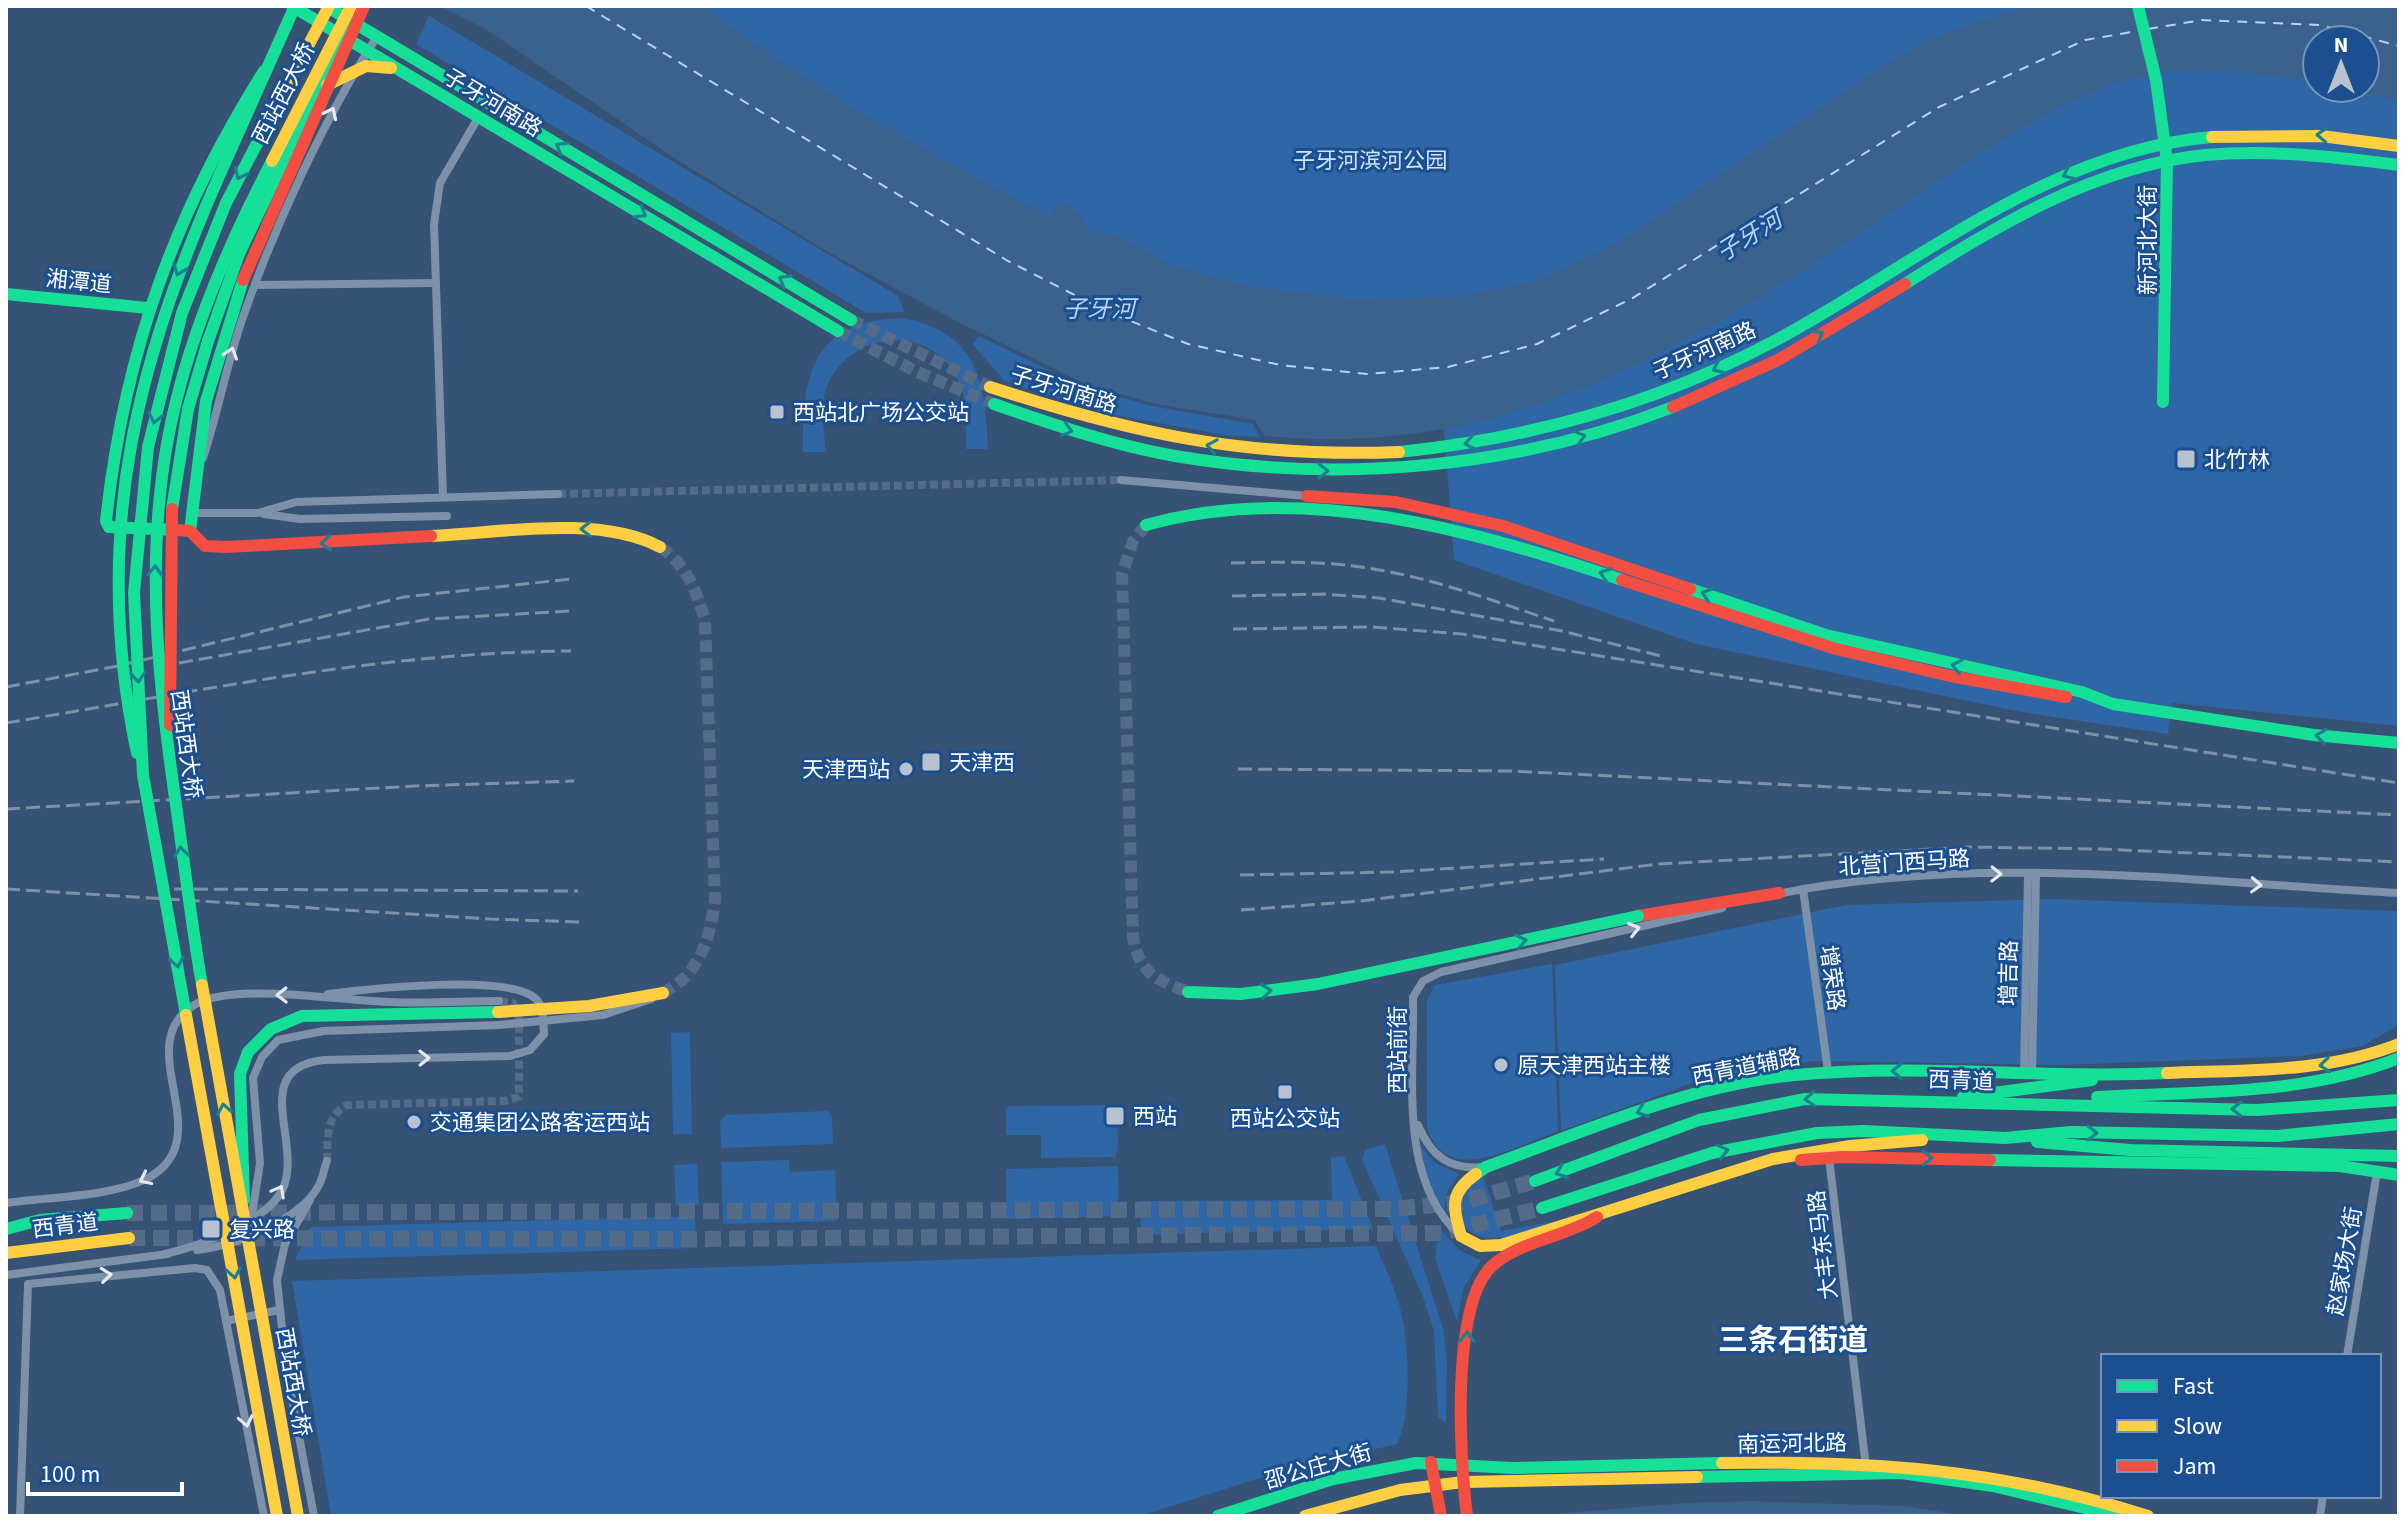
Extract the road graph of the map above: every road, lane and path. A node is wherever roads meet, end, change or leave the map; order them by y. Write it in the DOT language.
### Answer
graph roads {
  1 [pos="364,6"];
  2 [pos="2138,6"];
  3 [pos="296,8"];
  4 [pos="339,10"];
  5 [pos="343,35"];
  6 [pos="378,35"];
  7 [pos="368,50"];
  8 [pos="357,69"];
  9 [pos="264,71"];
  10 [pos="405,73"];
  11 [pos="315,95"];
  12 [pos="478,118"];
  13 [pos="2164,143"];
  14 [pos="2399,146"];
  15 [pos="2141,149"];
  16 [pos="2167,161"];
  17 [pos="2399,165"];
  18 [pos="2146,166"];
  19 [pos="249,283"];
  20 [pos="435,283"];
  21 [pos="6,294"];
  22 [pos="148,308"];
  23 [pos="851,320"];
  24 [pos="838,331"];
  25 [pos="990,387"];
  26 [pos="2163,402"];
  27 [pos="994,404"];
  28 [pos="1121,480"];
  29 [pos="558,494"];
  30 [pos="1307,496"];
  31 [pos="443,497"];
  32 [pos="193,513"];
  33 [pos="258,513"];
  34 [pos="447,516"];
  35 [pos="1146,525"];
  36 [pos="190,531"];
  37 [pos="660,547"];
  38 [pos="2113,704"];
  39 [pos="2399,743"];
  40 [pos="170,760"];
  41 [pos="143,775"];
  42 [pos="2032,875"];
  43 [pos="1803,889"];
  44 [pos="1779,893"];
  45 [pos="2399,893"];
  46 [pos="1423,981"];
  47 [pos="1188,992"];
  48 [pos="663,993"];
  49 [pos="328,994"];
  50 [pos="499,1001"];
  51 [pos="2399,1044"];
  52 [pos="2399,1058"];
  53 [pos="1828,1071"];
  54 [pos="2028,1073"];
  55 [pos="2131,1075"];
  56 [pos="1942,1100"];
  57 [pos="2399,1100"];
  58 [pos="2017,1102"];
  59 [pos="1416,1121"];
  60 [pos="2399,1124"];
  61 [pos="1961,1136"];
  62 [pos="2008,1138"];
  63 [pos="2361,1156"];
  64 [pos="2399,1156"];
  65 [pos="1829,1158"];
  66 [pos="327,1161"];
  67 [pos="2399,1162"];
  68 [pos="1486,1167"];
  69 [pos="1738,1169"];
  70 [pos="2377,1172"];
  71 [pos="2399,1175"];
  72 [pos="1535,1181"];
  73 [pos="318,1187"];
  74 [pos="6,1203"];
  75 [pos="1542,1208"];
  76 [pos="248,1212"];
  77 [pos="127,1213"];
  78 [pos="1597,1217"];
  79 [pos="6,1220"];
  80 [pos="40,1220"];
  81 [pos="6,1229"];
  82 [pos="253,1234"];
  83 [pos="1461,1236"];
  84 [pos="129,1238"];
  85 [pos="6,1253"];
  86 [pos="165,1254"];
  87 [pos="6,1275"];
  88 [pos="279,1310"];
  89 [pos="226,1321"];
  90 [pos="2347,1354"];
  91 [pos="1431,1462"];
  92 [pos="1463,1464"];
  93 [pos="1866,1466"];
  94 [pos="1463,1482"];
  95 [pos="1435,1485"];
  96 [pos="1467,1515"];
  97 [pos="20,1516"];
  98 [pos="264,1516"];
  99 [pos="277,1516"];
  100 [pos="298,1516"];
  101 [pos="314,1516"];
  102 [pos="1218,1516"];
  103 [pos="1305,1516"];
  104 [pos="1441,1516"];
  105 [pos="2118,1516"];
  106 [pos="2148,1516"];
  1 -- 19 [label="main road, bridge"];
  2 -- 13 [label="main road, 新河北大街"];
  3 -- 4 [label="main road"];
  3 -- 5 [label="main road, 子牙河南路"];
  3 -- 9 [label="main road"];
  4 -- 5 [label="main road"];
  4 -- 6 [label="main road, 子牙河南路"];
  40 -- 4 [label="main road, 西站西大桥, one-way, bridge"];
  4 -- 41 [label="main road, 西站西大桥, one-way, bridge"];
  5 -- 7 [label="main road, 子牙河南路"];
  5 -- 11 [label="main road"];
  6 -- 7 [label="street"];
  23 -- 6 [label="main road, 子牙河南路, one-way"];
  7 -- 8 [label="street"];
  7 -- 10 [label="main road, 子牙河南路"];
  8 -- 10 [label="main road"];
  8 -- 11 [label="main road"];
  19 -- 8 [label="street, one-way"];
  9 -- 22 [label="main road"];
  9 -- 41 [label="main road, one-way, bridge"];
  10 -- 12 [label="main road, 子牙河南路"];
  11 -- 40 [label="main road, bridge"];
  12 -- 20 [label="street"];
  12 -- 24 [label="main road, 子牙河南路, one-way"];
  14 -- 13 [label="main road, 子牙河南路, one-way"];
  13 -- 15 [label="main road, 子牙河南路"];
  13 -- 16 [label="main road, 新河北大街"];
  15 -- 18 [label="main road"];
  15 -- 25 [label="main road, 子牙河南路, one-way"];
  16 -- 17 [label="main road, 子牙河南路"];
  16 -- 18 [label="main road, 子牙河南路"];
  16 -- 26 [label="main road, 新河北大街"];
  27 -- 18 [label="main road, 子牙河南路, one-way"];
  19 -- 20 [label="street"];
  32 -- 19 [label="main road, one-way"];
  20 -- 31 [label="street"];
  21 -- 22 [label="main road, 湘潭道"];
  22 -- 36 [label="main road"];
  28 -- 30 [label="street"];
  29 -- 31 [label="street"];
  38 -- 30 [label="main road, one-way, bridge"];
  31 -- 33 [label="street"];
  32 -- 33 [label="street"];
  32 -- 36 [label="main road"];
  33 -- 34 [label="street"];
  38 -- 35 [label="main road, one-way, bridge"];
  37 -- 36 [label="main road, one-way"];
  39 -- 38 [label="main road, one-way, bridge"];
  76 -- 40 [label="main road, 西站西大桥, one-way, bridge"];
  41 -- 99 [label="main road, 西站西大桥, one-way, bridge"];
  43 -- 42 [label="street, 北营门西马路, one-way"];
  42 -- 45 [label="street, 北营门西马路, one-way"];
  42 -- 54 [label="street, 增吉路"];
  43 -- 44 [label="street, 北营门西马路"];
  43 -- 53 [label="street, 增荣路"];
  46 -- 44 [label="street, 北营门西马路, one-way"];
  47 -- 44 [label="main road, one-way, bridge"];
  46 -- 59 [label="street, 西站前街"];
  48 -- 76 [label="street, bridge"];
  48 -- 76 [label="main road, bridge"];
  49 -- 50 [label="street"];
  49 -- 74 [label="street, one-way"];
  76 -- 49 [label="street, one-way"];
  51 -- 55 [label="main road, 西青道辅路, one-way"];
  52 -- 58 [label="main road"];
  54 -- 53 [label="main road, 西青道辅路, one-way"];
  53 -- 68 [label="main road, 西青道辅路, one-way"];
  54 -- 55 [label="main road, 西青道辅路"];
  55 -- 56 [label="main road"];
  56 -- 58 [label="main road, 西青道"];
  56 -- 72 [label="main road, 西青道, one-way"];
  57 -- 58 [label="main road, 西青道, one-way"];
  59 -- 68 [label="street"];
  59 -- 83 [label="street, 西站前街"];
  62 -- 60 [label="main road, one-way"];
  61 -- 62 [label="main road"];
  61 -- 69 [label="main road"];
  75 -- 61 [label="main road, one-way"];
  62 -- 63 [label="main road"];
  63 -- 64 [label="main road"];
  63 -- 67 [label="main road"];
  65 -- 69 [label="main road"];
  65 -- 70 [label="main road, one-way"];
  65 -- 93 [label="street, 大丰东马路"];
  66 -- 73 [label="street"];
  68 -- 83 [label="main road, 西青道辅路"];
  69 -- 78 [label="main road"];
  70 -- 71 [label="main road"];
  70 -- 90 [label="street, 赵家场大街"];
  73 -- 82 [label="street"];
  73 -- 88 [label="street"];
  76 -- 82 [label="street"];
  76 -- 86 [label="street"];
  76 -- 100 [label="main road, 西站西大桥, bridge"];
  77 -- 80 [label="main road, 西青道"];
  78 -- 83 [label="main road"];
  92 -- 78 [label="main road, one-way"];
  79 -- 80 [label="main road"];
  80 -- 81 [label="main road, 西青道"];
  82 -- 86 [label="street"];
  84 -- 85 [label="main road, 西青道"];
  86 -- 87 [label="street"];
  88 -- 89 [label="street"];
  88 -- 101 [label="street"];
  97 -- 89 [label="street, one-way"];
  89 -- 98 [label="street, one-way"];
  91 -- 92 [label="main road, 南运河北路"];
  91 -- 95 [label="main road"];
  91 -- 102 [label="main road, 邵公庄大街"];
  92 -- 93 [label="main road, 南运河北路"];
  92 -- 94 [label="main road"];
  93 -- 94 [label="main road, 南运河北路"];
  93 -- 105 [label="main road, 南运河北路"];
  93 -- 106 [label="main road, 南运河北路"];
  94 -- 95 [label="main road, 南运河北路"];
  94 -- 96 [label="main road"];
  95 -- 103 [label="main road, 邵公庄大街"];
  95 -- 104 [label="main road"];
}
